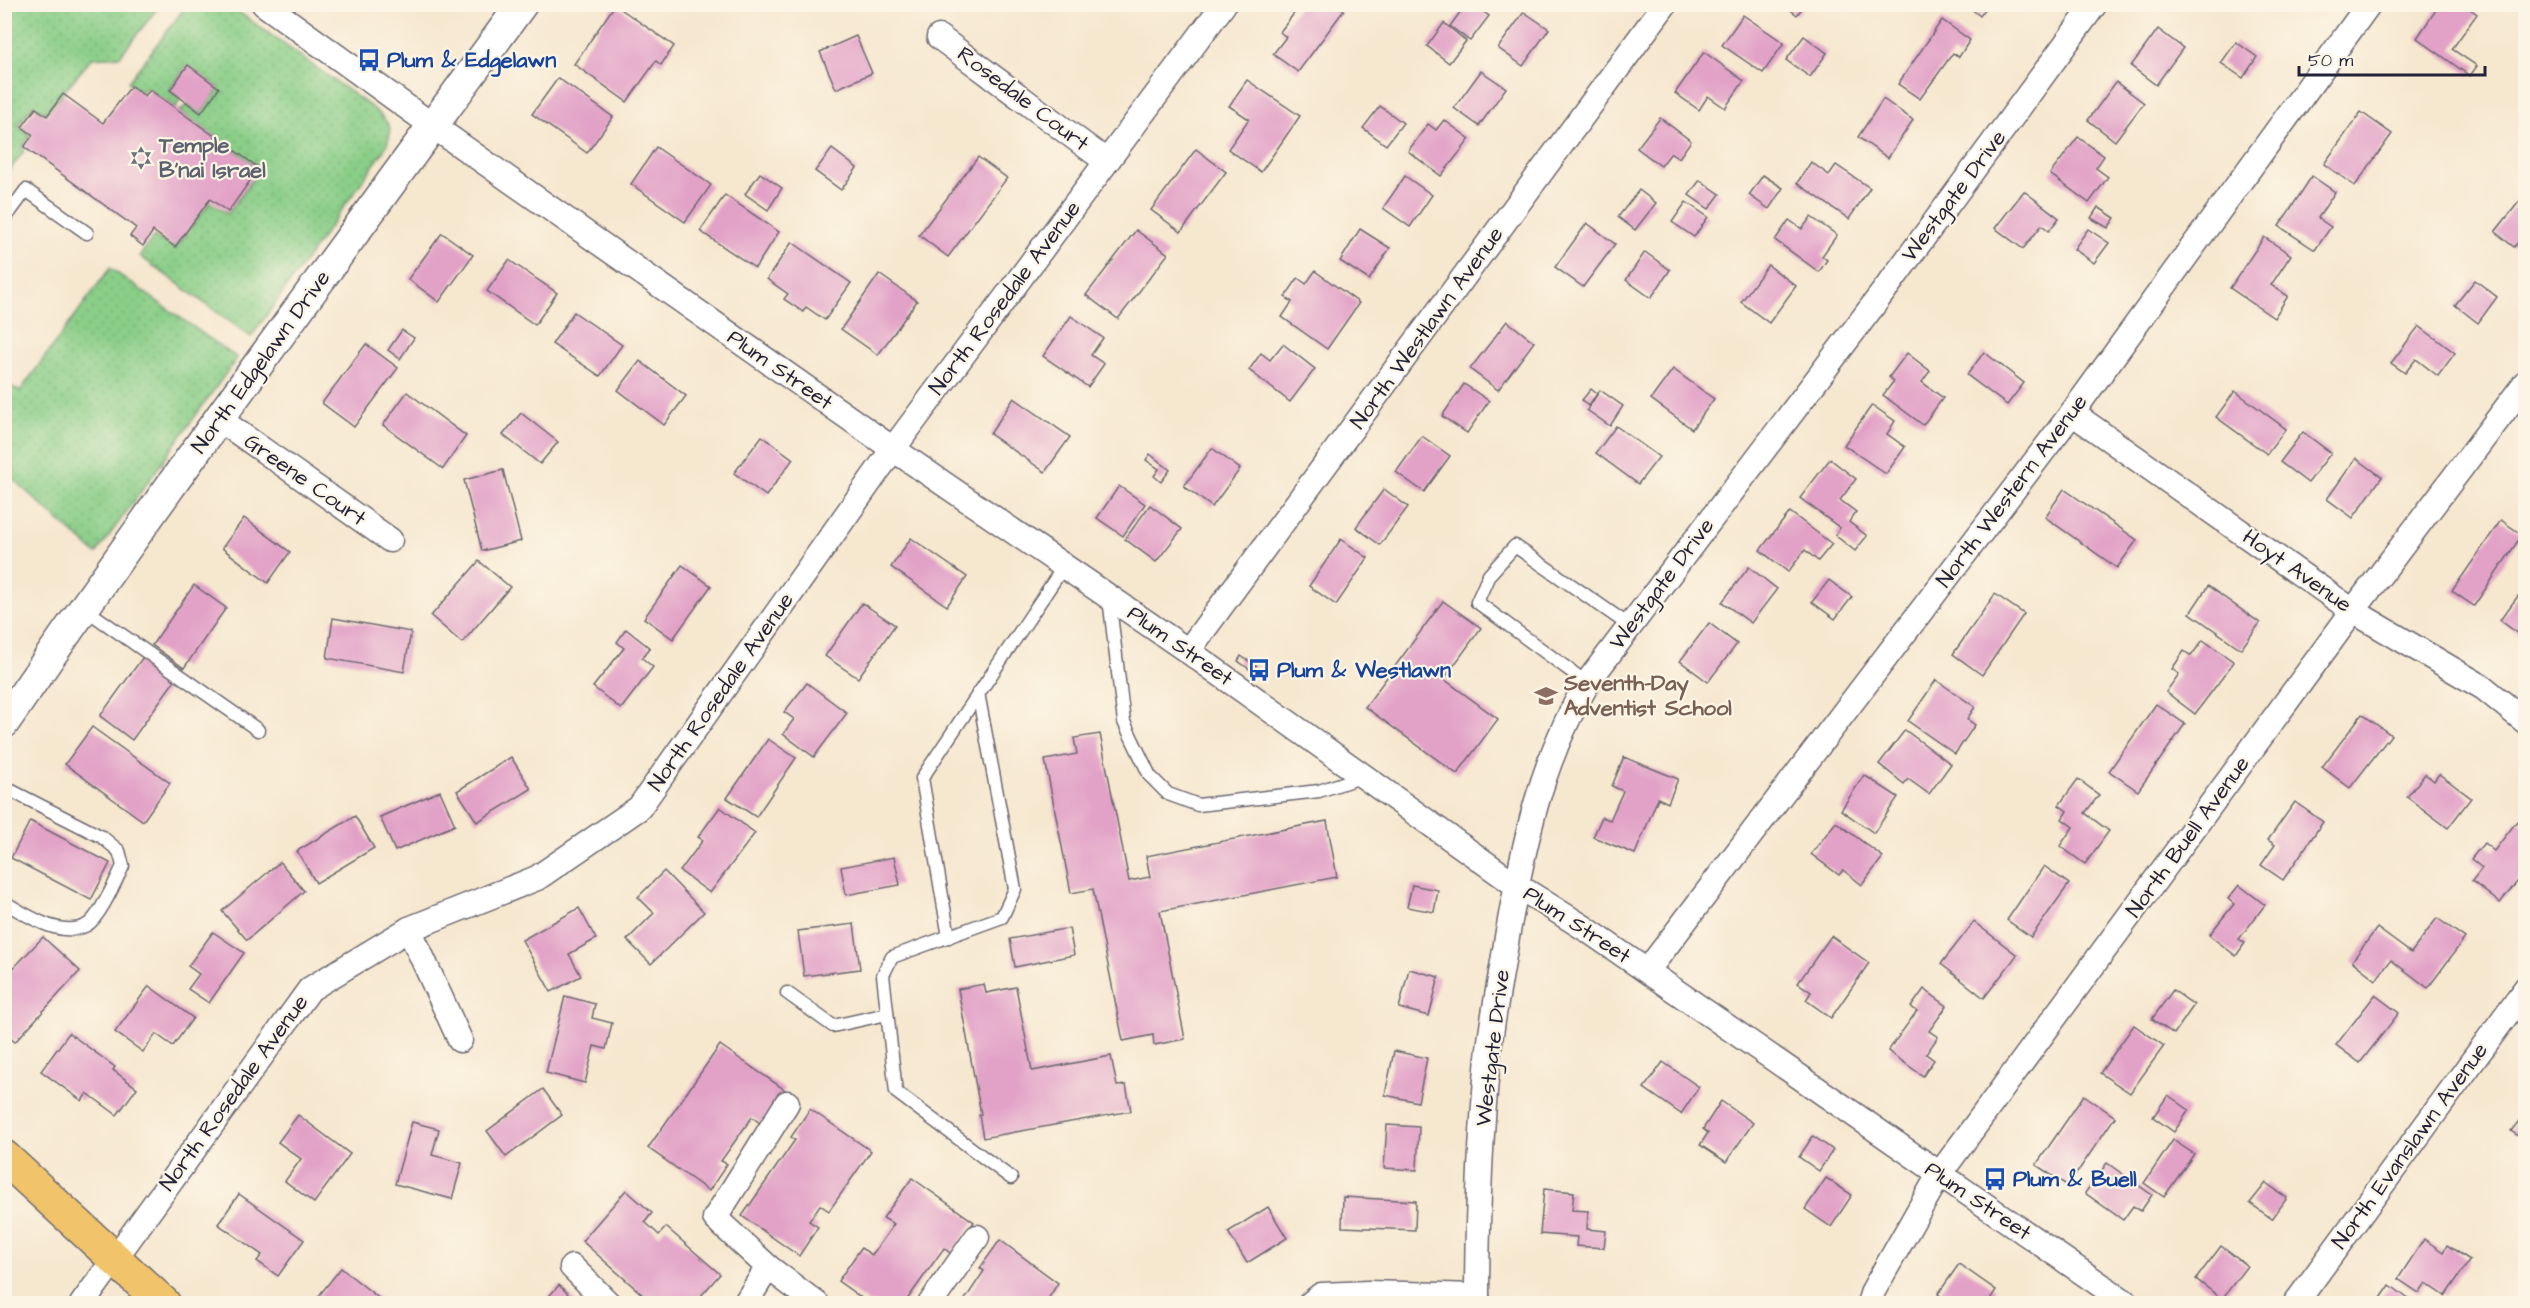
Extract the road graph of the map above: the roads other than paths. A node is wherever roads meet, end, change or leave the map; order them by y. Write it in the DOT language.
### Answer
graph roads {
  1 [pos="264,4"];
  2 [pos="522,4"];
  3 [pos="1224,4"];
  4 [pos="1665,4"];
  5 [pos="2095,4"];
  6 [pos="2368,4"];
  7 [pos="939,37"];
  8 [pos="433,126"];
  9 [pos="1106,161"];
  10 [pos="4,220"];
  11 [pos="87,233"];
  12 [pos="2526,382"];
  13 [pos="2072,413"];
  14 [pos="219,419"];
  15 [pos="893,449"];
  16 [pos="390,540"];
  17 [pos="1064,566"];
  18 [pos="1109,597"];
  19 [pos="84,608"];
  20 [pos="2353,611"];
  21 [pos="1630,626"];
  22 [pos="1188,651"];
  23 [pos="1587,683"];
  24 [pos="978,693"];
  25 [pos="2526,722"];
  26 [pos="4,723"];
  27 [pos="258,730"];
  28 [pos="1364,776"];
  29 [pos="4,786"];
  30 [pos="1516,885"];
  31 [pos="4,902"];
  32 [pos="409,929"];
  33 [pos="950,937"];
  34 [pos="1647,971"];
  35 [pos="2526,988"];
  36 [pos="788,993"];
  37 [pos="887,1014"];
  38 [pos="460,1040"];
  39 [pos="787,1103"];
  40 [pos="4,1157"];
  41 [pos="1939,1175"];
  42 [pos="1011,1178"];
  43 [pos="977,1238"];
  44 [pos="114,1258"];
  45 [pos="572,1267"];
  46 [pos="768,1267"];
  47 [pos="1477,1300"];
  48 [pos="82,1304"];
  49 [pos="164,1304"];
  50 [pos="609,1304"];
  51 [pos="745,1304"];
  52 [pos="817,1304"];
  53 [pos="930,1304"];
  54 [pos="1310,1304"];
  55 [pos="1869,1304"];
  56 [pos="2128,1304"];
  57 [pos="2295,1304"];
  1 -- 8 [label="street, Plum Street"];
  2 -- 8 [label="street, North Edgelawn Drive"];
  3 -- 9 [label="street, North Rosedale Avenue"];
  4 -- 22 [label="street, North Westlawn Avenue"];
  5 -- 21 [label="street, Westgate Drive"];
  6 -- 13 [label="street, North Western Avenue"];
  7 -- 9 [label="street, Rosedale Court"];
  8 -- 14 [label="street, North Edgelawn Drive"];
  8 -- 15 [label="street, Plum Street"];
  9 -- 15 [label="street, North Rosedale Avenue"];
  10 -- 11 [label="lane"];
  12 -- 20 [label="street, North Buell Avenue"];
  13 -- 20 [label="street, Hoyt Avenue"];
  13 -- 34 [label="street, North Western Avenue"];
  14 -- 16 [label="street, Greene Court"];
  14 -- 19 [label="street, North Edgelawn Drive"];
  15 -- 17 [label="street, Plum Street"];
  15 -- 32 [label="street, North Rosedale Avenue"];
  17 -- 18 [label="street, Plum Street"];
  17 -- 24 [label="lane"];
  18 -- 22 [label="street, Plum Street"];
  18 -- 28 [label="lane"];
  19 -- 26 [label="street, North Edgelawn Drive"];
  19 -- 27 [label="lane"];
  20 -- 25 [label="street, Hoyt Avenue"];
  20 -- 41 [label="street, North Buell Avenue"];
  21 -- 23 [label="street, Westgate Drive"];
  21 -- 23 [label="lane"];
  22 -- 28 [label="street, Plum Street"];
  23 -- 30 [label="street, Westgate Drive"];
  24 -- 33 [label="lane"];
  24 -- 33 [label="lane"];
  28 -- 30 [label="street, Plum Street"];
  29 -- 31 [label="lane"];
  30 -- 34 [label="street, Plum Street"];
  30 -- 47 [label="street, Westgate Drive"];
  32 -- 38 [label="street"];
  32 -- 44 [label="street, North Rosedale Avenue"];
  33 -- 37 [label="lane"];
  34 -- 41 [label="street, Plum Street"];
  35 -- 57 [label="street, North Evanslawn Avenue"];
  36 -- 37 [label="lane"];
  37 -- 42 [label="lane"];
  39 -- 46 [label="street"];
  40 -- 44 [label="main road"];
  41 -- 55 [label="street, North Buell Avenue"];
  41 -- 56 [label="street, Plum Street"];
  43 -- 53 [label="street"];
  44 -- 48 [label="street, North Rosedale Avenue"];
  44 -- 49 [label="main road"];
  45 -- 50 [label="street"];
  46 -- 51 [label="street"];
  46 -- 52 [label="street"];
  47 -- 54 [label="street"];
}
